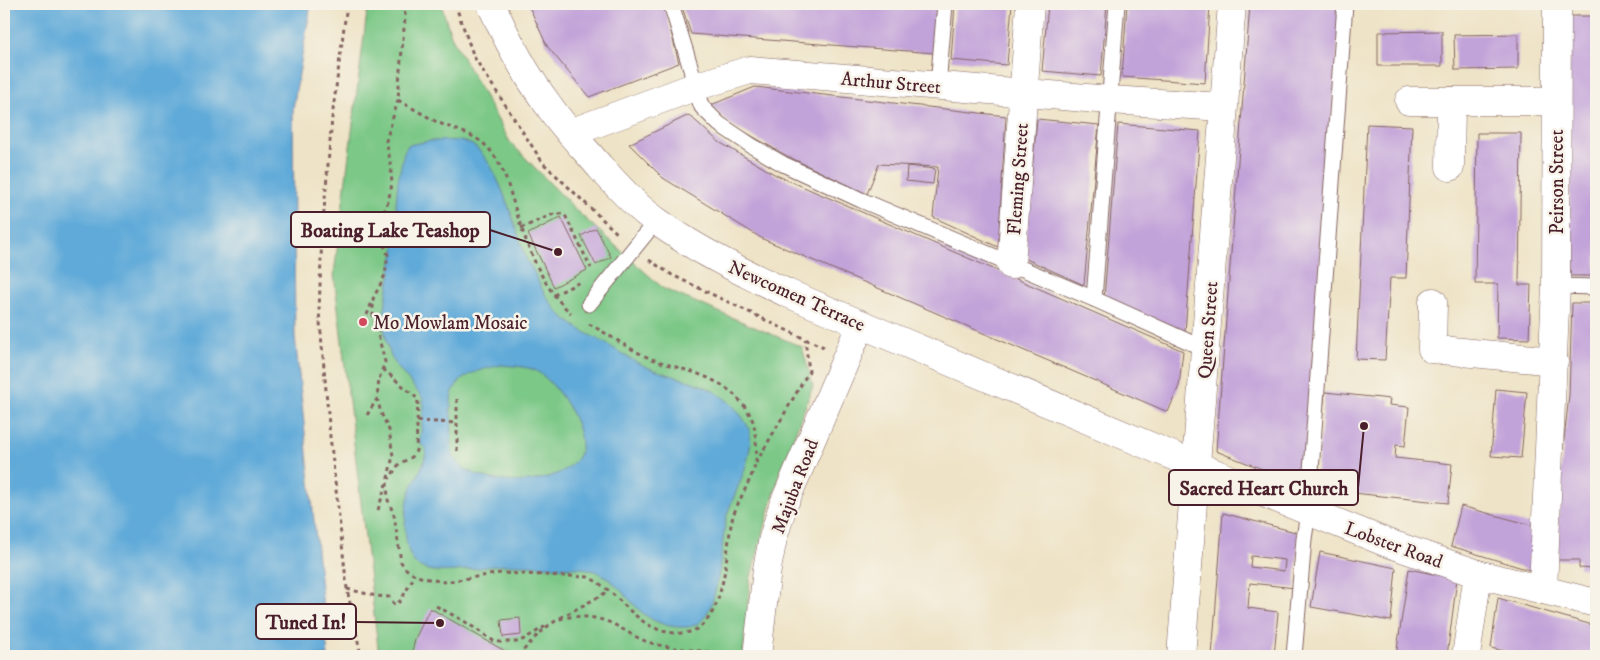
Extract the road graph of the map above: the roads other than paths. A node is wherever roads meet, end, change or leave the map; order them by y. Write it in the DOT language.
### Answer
graph roads {
  1 [pos="491,4"];
  2 [pos="672,4"];
  3 [pos="945,4"];
  4 [pos="1030,4"];
  5 [pos="1118,4"];
  6 [pos="1232,4"];
  7 [pos="1345,4"];
  8 [pos="1557,4"];
  9 [pos="938,86"];
  10 [pos="694,87"];
  11 [pos="1022,92"];
  12 [pos="1110,100"];
  13 [pos="1409,100"];
  14 [pos="1451,101"];
  15 [pos="1556,102"];
  16 [pos="1223,107"];
  17 [pos="570,133"];
  18 [pos="1450,167"];
  19 [pos="656,221"];
  20 [pos="1011,265"];
  21 [pos="1556,286"];
  22 [pos="1596,287"];
  23 [pos="1094,299"];
  24 [pos="1433,302"];
  25 [pos="589,304"];
  26 [pos="861,324"];
  27 [pos="1205,349"];
  28 [pos="1554,361"];
  29 [pos="1197,466"];
  30 [pos="1308,512"];
  31 [pos="1478,574"];
  32 [pos="1543,590"];
  33 [pos="1596,603"];
  34 [pos="745,655"];
  35 [pos="1181,656"];
  36 [pos="1294,656"];
  37 [pos="1466,656"];
  1 -- 17 [label="street, Newcomen Terrace"];
  2 -- 10 [label="lane"];
  3 -- 9 [label="lane"];
  4 -- 11 [label="street, Fleming Street"];
  5 -- 12 [label="lane"];
  6 -- 16 [label="street, Queen Street"];
  7 -- 30 [label="lane"];
  8 -- 15 [label="street, Peirson Street"];
  9 -- 10 [label="street, Arthur Street"];
  9 -- 11 [label="street, Arthur Street"];
  10 -- 17 [label="street, Arthur Street"];
  10 -- 20 [label="lane"];
  11 -- 12 [label="street, Arthur Street"];
  11 -- 20 [label="street, Fleming Street"];
  12 -- 16 [label="street, Arthur Street"];
  12 -- 23 [label="lane"];
  13 -- 14 [label="street"];
  14 -- 15 [label="street"];
  14 -- 18 [label="street"];
  15 -- 21 [label="street, Peirson Street"];
  16 -- 27 [label="street, Queen Street"];
  17 -- 19 [label="street, Newcomen Terrace"];
  19 -- 25 [label="lane"];
  19 -- 26 [label="street, Newcomen Terrace"];
  20 -- 23 [label="lane"];
  21 -- 22 [label="lane"];
  21 -- 28 [label="street, Peirson Street"];
  23 -- 27 [label="lane"];
  24 -- 28 [label="street"];
  26 -- 29 [label="street, Newcomen Terrace"];
  26 -- 34 [label="street, Majuba Road"];
  27 -- 29 [label="street, Queen Street"];
  28 -- 32 [label="street, Peirson Street"];
  29 -- 30 [label="street, Lobster Road"];
  29 -- 35 [label="street, Queen Street"];
  30 -- 31 [label="street, Lobster Road"];
  30 -- 36 [label="lane"];
  31 -- 32 [label="street, Lobster Road"];
  31 -- 37 [label="street"];
  32 -- 33 [label="street, Lobster Road"];
}
